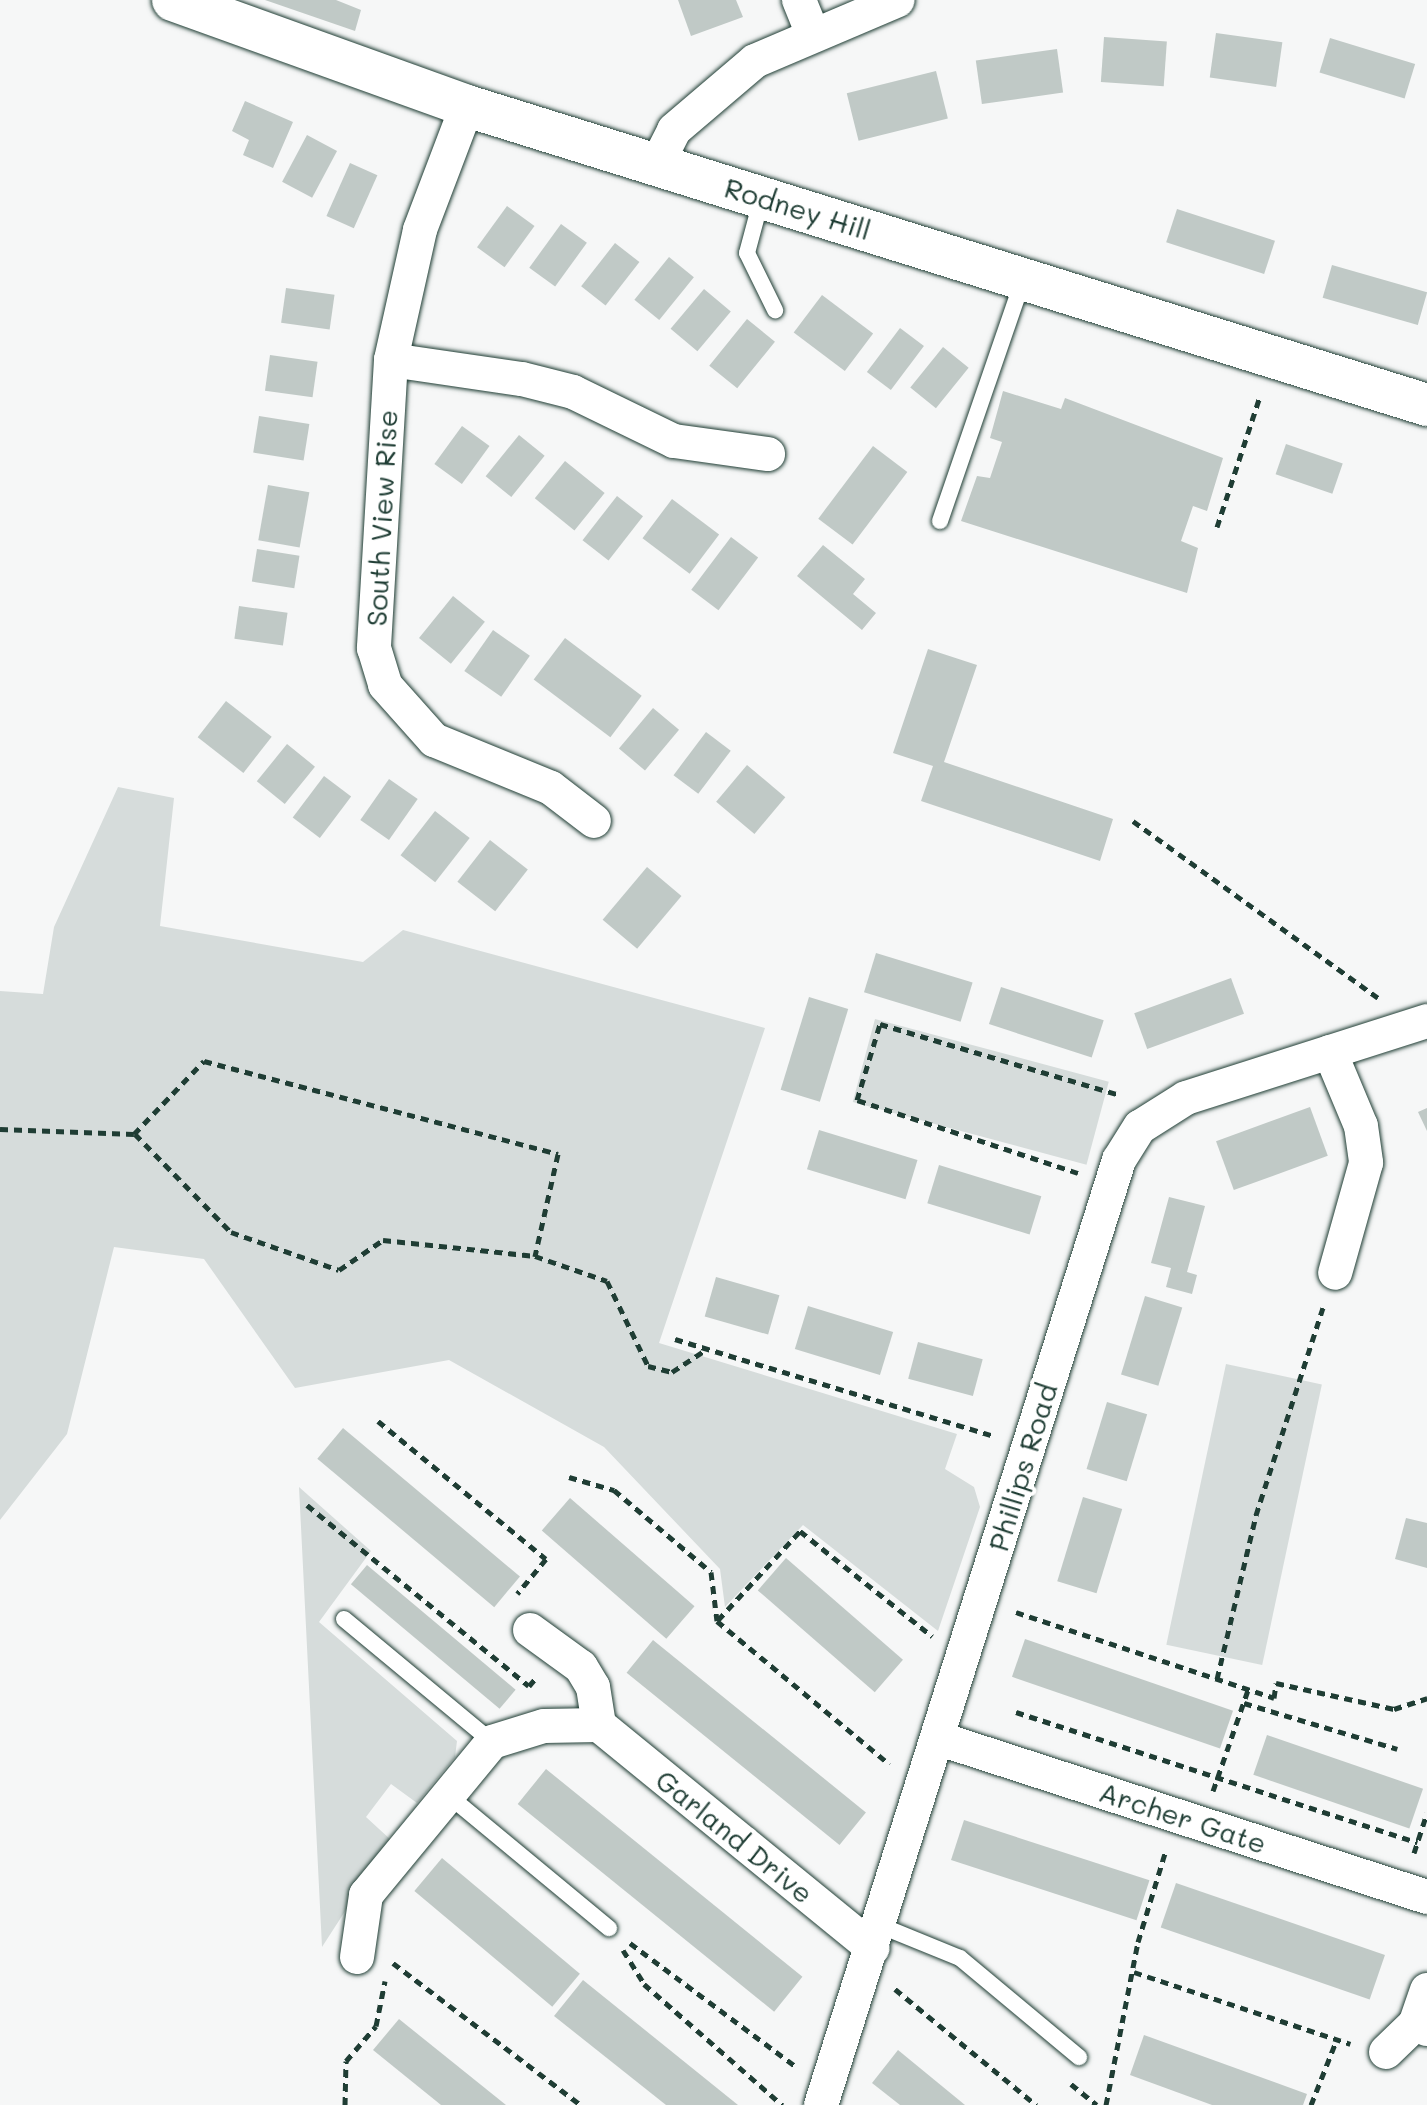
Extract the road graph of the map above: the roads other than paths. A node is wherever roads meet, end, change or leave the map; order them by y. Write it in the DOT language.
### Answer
graph roads {
  1 [pos="173,0"];
  2 [pos="799,0"];
  3 [pos="898,0"];
  4 [pos="813,35"];
  5 [pos="467,106"];
  6 [pos="657,164"];
  7 [pos="762,196"];
  8 [pos="1024,279"];
  9 [pos="775,310"];
  10 [pos="391,360"];
  11 [pos="1427,405"];
  12 [pos="768,454"];
  13 [pos="940,521"];
  14 [pos="594,821"];
  15 [pos="1421,1023"];
  16 [pos="1330,1052"];
  17 [pos="1335,1273"];
  18 [pos="344,1619"];
  19 [pos="530,1630"];
  20 [pos="599,1725"];
  21 [pos="937,1738"];
  22 [pos="492,1742"];
  23 [pos="448,1795"];
  24 [pos="1427,1897"];
  25 [pos="609,1928"];
  26 [pos="872,1946"];
  27 [pos="357,1957"];
  28 [pos="1427,1990"];
  29 [pos="1421,2026"];
  30 [pos="1386,2052"];
  31 [pos="1079,2057"];
  32 [pos="824,2098"];
  1 -- 5 [label="street, Rodney Hill"];
  2 -- 4 [label="street"];
  3 -- 4 [label="street"];
  4 -- 6 [label="street"];
  5 -- 6 [label="street, Rodney Hill"];
  5 -- 10 [label="street, South View Rise"];
  6 -- 7 [label="street, Rodney Hill"];
  7 -- 8 [label="street, Rodney Hill"];
  7 -- 9 [label="lane"];
  8 -- 11 [label="street, Rodney Hill"];
  8 -- 13 [label="lane"];
  10 -- 12 [label="street"];
  10 -- 14 [label="street, South View Rise"];
  15 -- 16 [label="street, Phillips Road"];
  16 -- 17 [label="street"];
  16 -- 21 [label="street, Phillips Road"];
  18 -- 22 [label="lane"];
  19 -- 20 [label="street"];
  20 -- 22 [label="street"];
  20 -- 26 [label="street, Garland Drive"];
  21 -- 24 [label="street, Archer Gate"];
  21 -- 26 [label="street, Phillips Road"];
  22 -- 23 [label="street"];
  23 -- 25 [label="lane"];
  23 -- 27 [label="street"];
  26 -- 31 [label="lane"];
  26 -- 32 [label="street, Phillips Road"];
  28 -- 29 [label="street"];
  29 -- 30 [label="street"];
}
